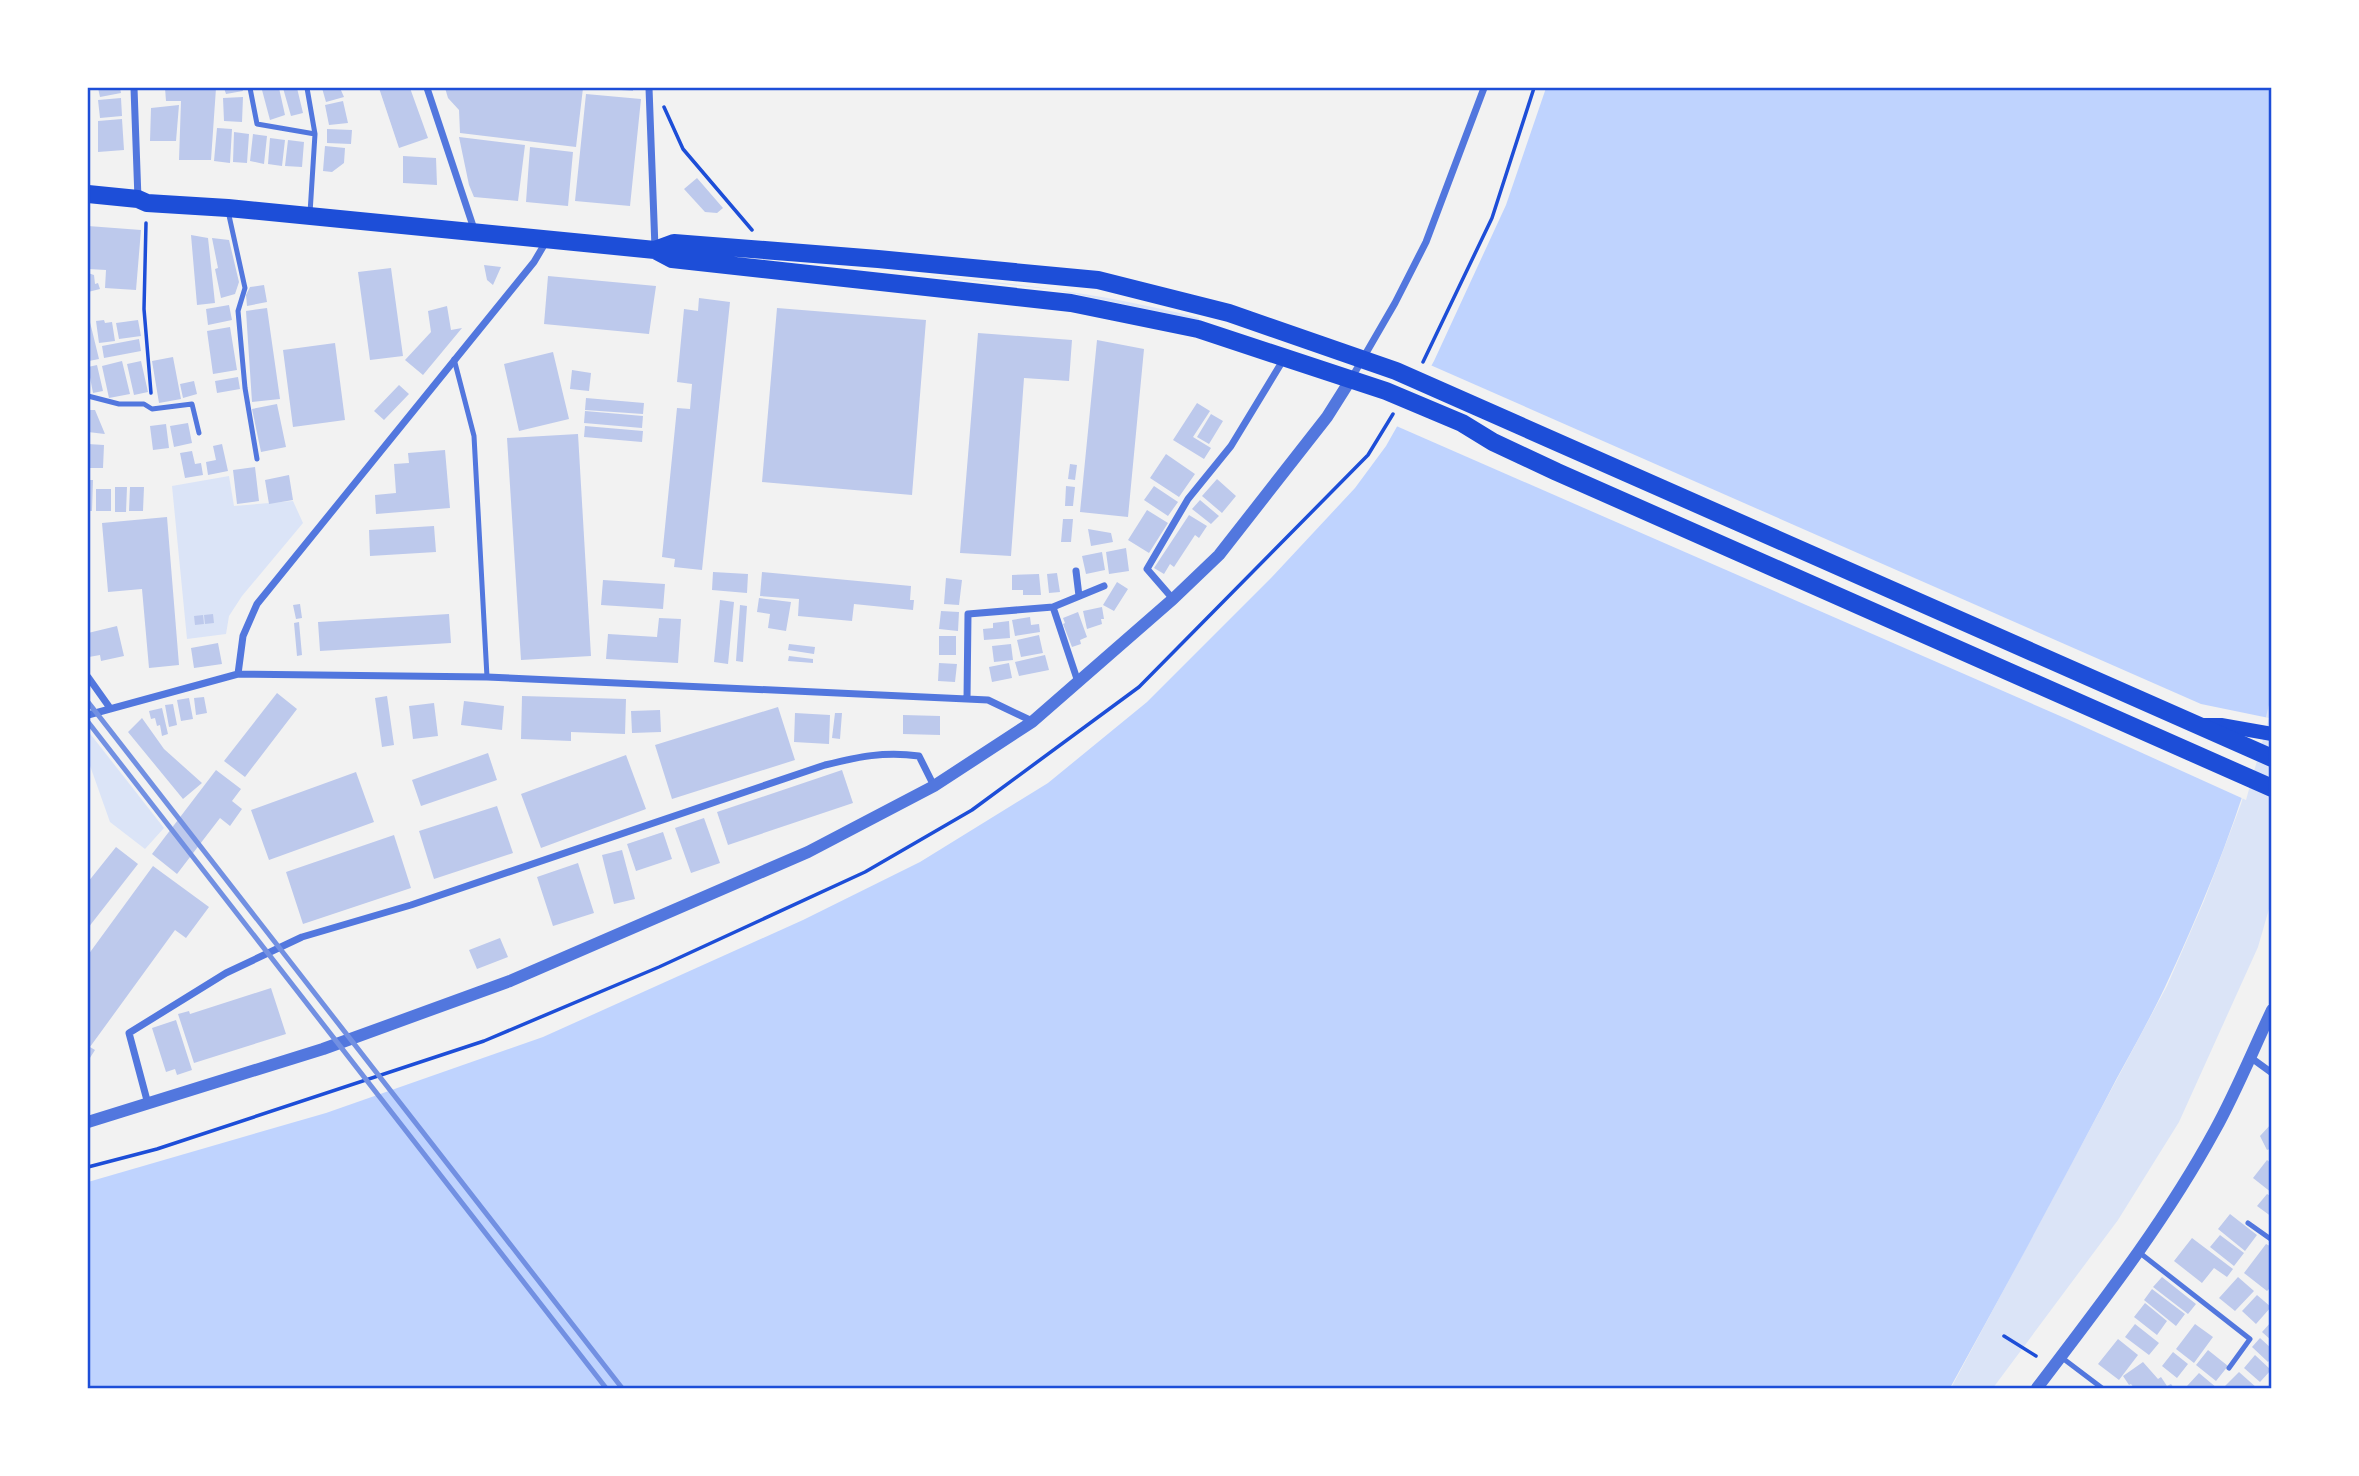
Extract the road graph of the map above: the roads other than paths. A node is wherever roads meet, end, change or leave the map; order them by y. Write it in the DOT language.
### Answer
graph roads {
  1 [pos="134,88"];
  2 [pos="250,88"];
  3 [pos="307,88"];
  4 [pos="427,88"];
  5 [pos="649,88"];
  6 [pos="1484,88"];
  7 [pos="315,134"];
  8 [pos="88,194"];
  9 [pos="143,201"];
  10 [pos="228,208"];
  11 [pos="310,216"];
  12 [pos="475,232"];
  13 [pos="547,240"];
  14 [pos="655,250"];
  15 [pos="1285,357"];
  16 [pos="454,359"];
  17 [pos="1368,361"];
  18 [pos="1356,381"];
  19 [pos="88,396"];
  20 [pos="198,433"];
  21 [pos="257,459"];
  22 [pos="1076,571"];
  23 [pos="1104,586"];
  24 [pos="1079,596"];
  25 [pos="1174,599"];
  26 [pos="1053,607"];
  27 [pos="237,674"];
  28 [pos="88,677"];
  29 [pos="487,677"];
  30 [pos="1078,682"];
  31 [pos="967,699"];
  32 [pos="110,708"];
  33 [pos="88,715"];
  34 [pos="1032,722"];
  35 [pos="2200,725"];
  36 [pos="2272,734"];
  37 [pos="2272,758"];
  38 [pos="934,786"];
  39 [pos="2272,788"];
  40 [pos="2272,1010"];
  41 [pos="2250,1057"];
  42 [pos="2272,1073"];
  43 [pos="148,1104"];
  44 [pos="88,1122"];
  45 [pos="2248,1223"];
  46 [pos="2272,1240"];
  47 [pos="2138,1251"];
  48 [pos="2061,1357"];
  49 [pos="2229,1368"];
  50 [pos="2038,1388"];
  51 [pos="2102,1388"];
  1 -- 9 [label="street"];
  2 -- 7 [label="lane"];
  3 -- 7 [label="lane"];
  4 -- 12 [label="street"];
  5 -- 14 [label="street"];
  6 -- 17 [label="street"];
  7 -- 11 [label="lane"];
  8 -- 9 [label="main road"];
  9 -- 10 [label="main road"];
  10 -- 11 [label="main road"];
  10 -- 21 [label="lane"];
  11 -- 12 [label="main road"];
  12 -- 13 [label="main road"];
  13 -- 14 [label="main road"];
  13 -- 16 [label="street"];
  14 -- 15 [label="main road"];
  14 -- 17 [label="main road"];
  15 -- 18 [label="main road"];
  15 -- 25 [label="street"];
  16 -- 27 [label="street"];
  16 -- 29 [label="lane"];
  17 -- 18 [label="street"];
  17 -- 35 [label="main road"];
  18 -- 25 [label="street"];
  18 -- 39 [label="main road"];
  19 -- 20 [label="lane"];
  22 -- 24 [label="street"];
  23 -- 24 [label="street"];
  24 -- 26 [label="street"];
  25 -- 30 [label="street"];
  26 -- 30 [label="street"];
  26 -- 31 [label="street"];
  27 -- 29 [label="street"];
  27 -- 32 [label="street"];
  28 -- 32 [label="street"];
  29 -- 31 [label="street"];
  30 -- 34 [label="street"];
  31 -- 34 [label="street"];
  32 -- 33 [label="street"];
  34 -- 38 [label="street"];
  35 -- 36 [label="main road"];
  35 -- 37 [label="main road"];
  38 -- 43 [label="street"];
  38 -- 43 [label="street"];
  40 -- 41 [label="street"];
  41 -- 42 [label="street"];
  41 -- 47 [label="street"];
  43 -- 44 [label="street"];
  45 -- 46 [label="lane"];
  47 -- 48 [label="street"];
  47 -- 49 [label="lane"];
  48 -- 50 [label="street"];
  48 -- 51 [label="lane"];
}
